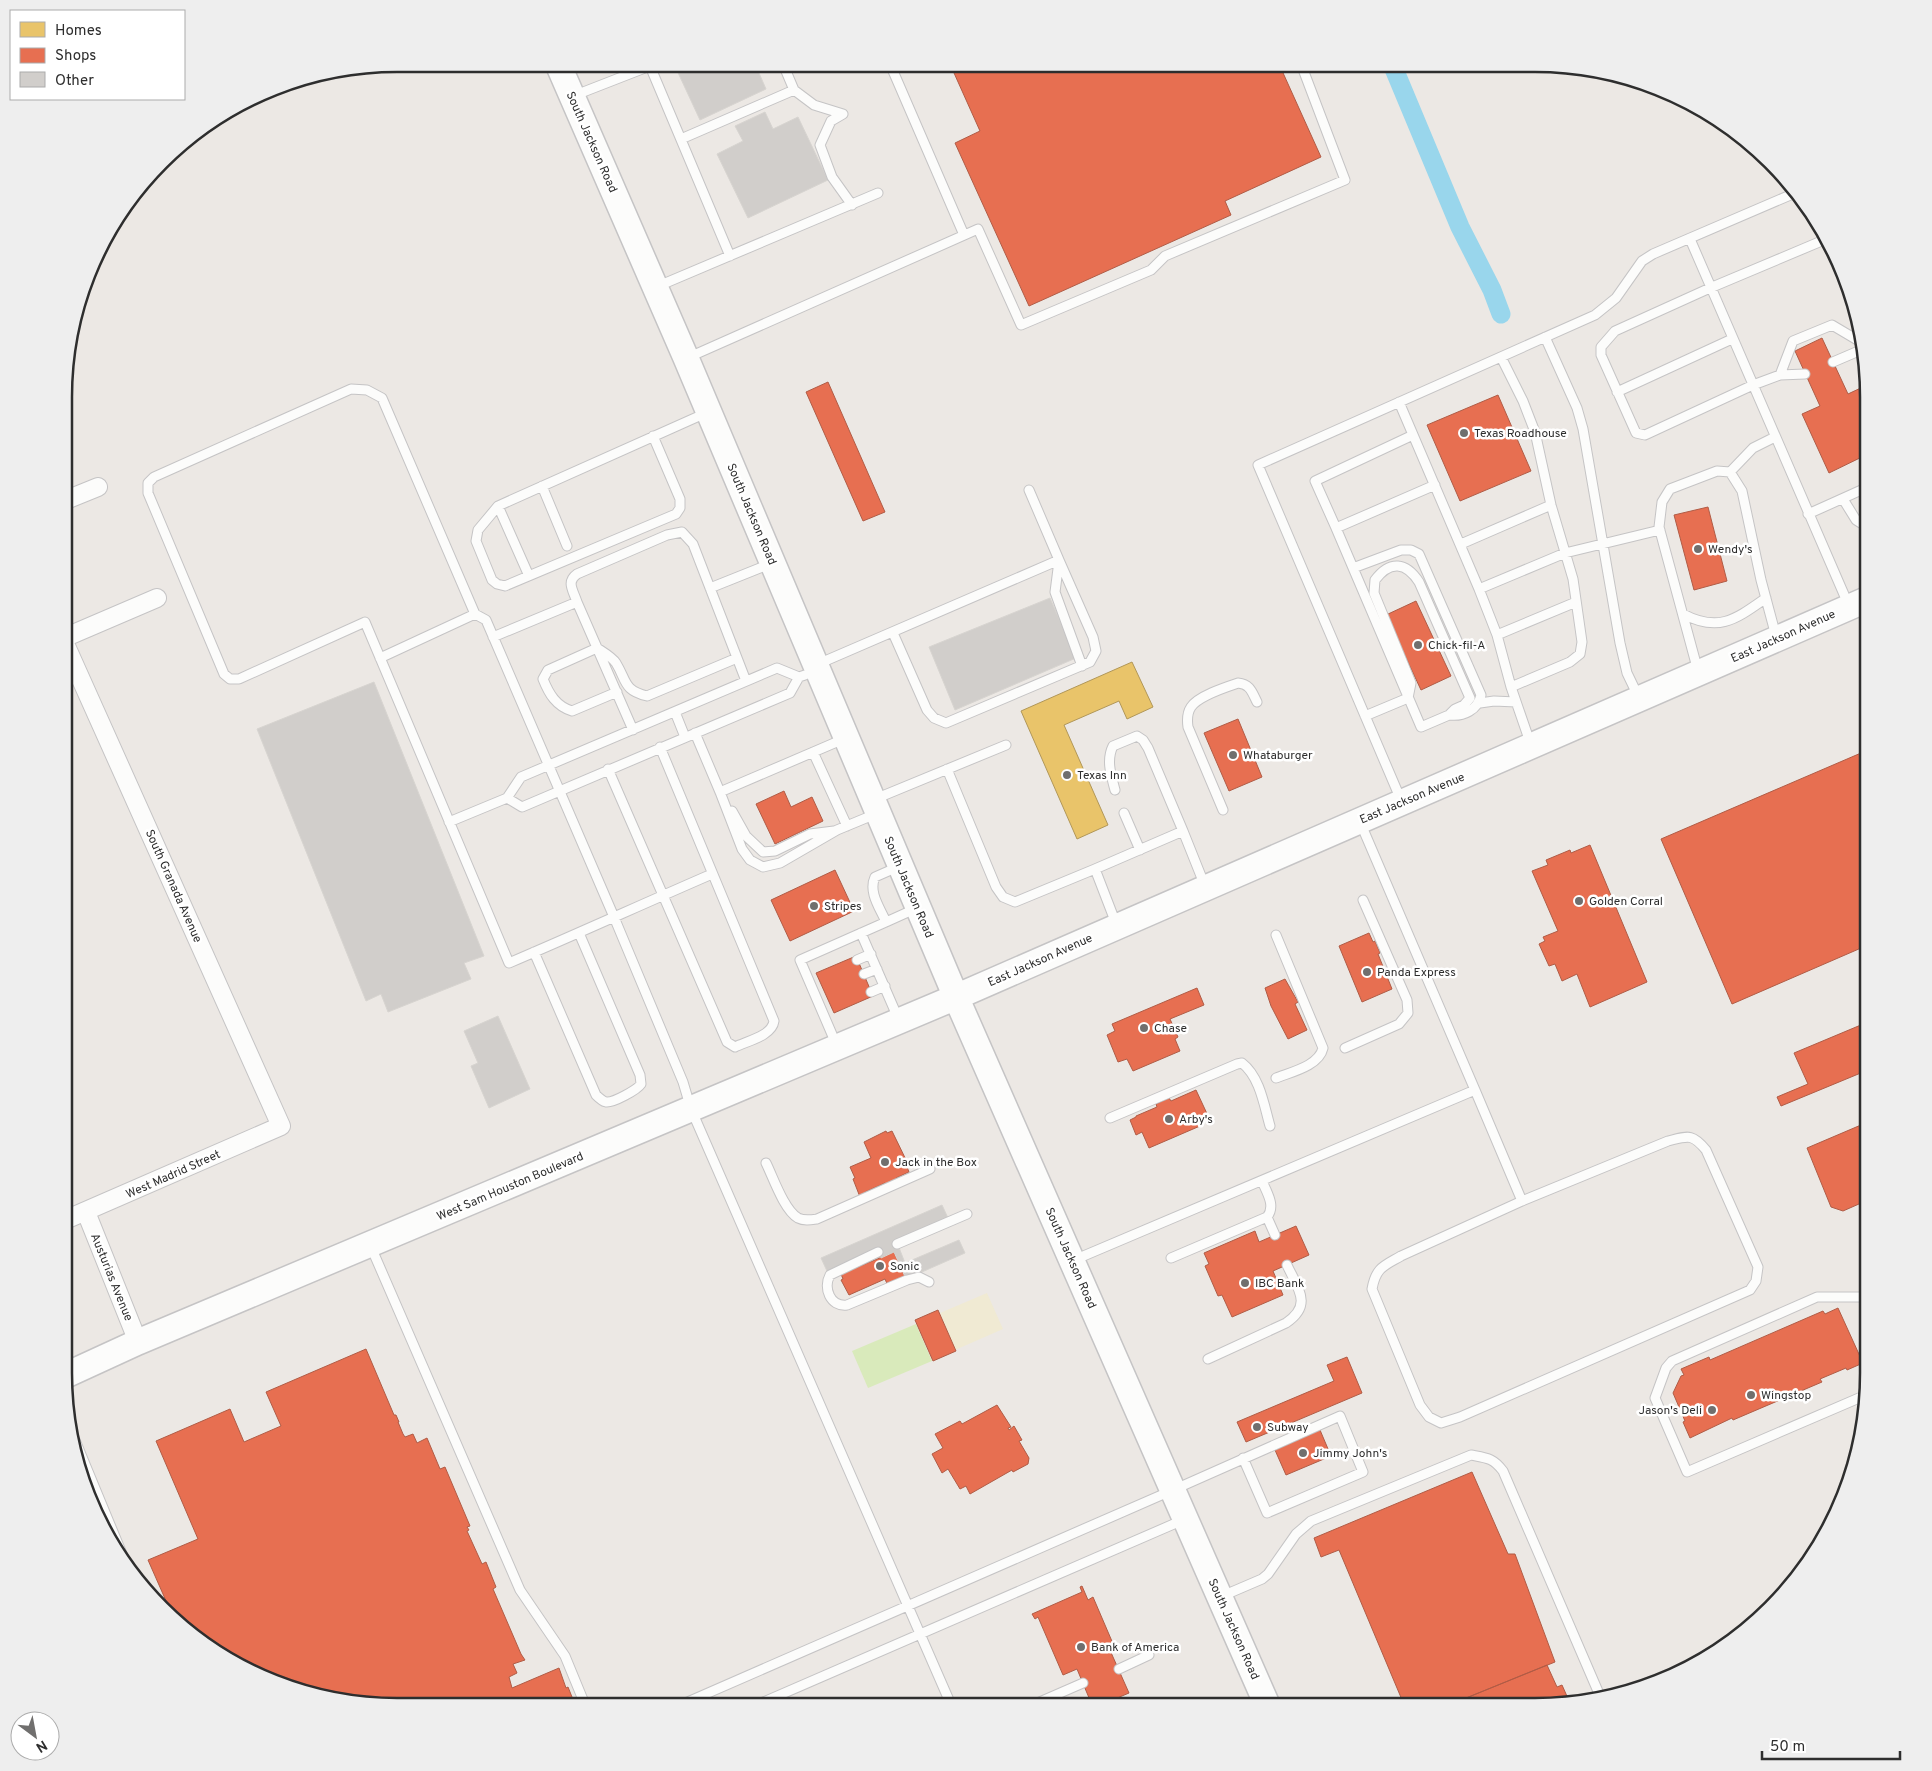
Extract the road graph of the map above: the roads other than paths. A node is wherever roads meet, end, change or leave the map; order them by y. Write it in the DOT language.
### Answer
graph roads {
  1 [pos="562,72"];
  2 [pos="633,72"];
  3 [pos="654,72"];
  4 [pos="786,72"];
  5 [pos="893,72"];
  6 [pos="1304,72"];
  7 [pos="794,90"];
  8 [pos="572,96"];
  9 [pos="680,139"];
  10 [pos="878,194"];
  11 [pos="1789,196"];
  12 [pos="852,205"];
  13 [pos="964,235"];
  14 [pos="1690,239"];
  15 [pos="1820,242"];
  16 [pos="730,256"];
  17 [pos="656,288"];
  18 [pos="1710,288"];
  19 [pos="1545,337"];
  20 [pos="1732,338"];
  21 [pos="1854,338"];
  22 [pos="1856,352"];
  23 [pos="1502,357"];
  24 [pos="686,358"];
  25 [pos="1833,362"];
  26 [pos="1805,374"];
  27 [pos="1780,375"];
  28 [pos="1753,385"];
  29 [pos="1617,392"];
  30 [pos="1399,402"];
  31 [pos="709,412"];
  32 [pos="1413,435"];
  33 [pos="653,436"];
  34 [pos="1775,437"];
  35 [pos="1730,472"];
  36 [pos="1435,485"];
  37 [pos="542,486"];
  38 [pos="98,487"];
  39 [pos="1029,490"];
  40 [pos="1860,491"];
  41 [pos="72,498"];
  42 [pos="1843,498"];
  43 [pos="1551,505"];
  44 [pos="498,506"];
  45 [pos="1808,514"];
  46 [pos="1860,522"];
  47 [pos="1336,528"];
  48 [pos="1660,530"];
  49 [pos="1461,544"];
  50 [pos="1603,544"];
  51 [pos="568,546"];
  52 [pos="1565,553"];
  53 [pos="1059,560"];
  54 [pos="772,563"];
  55 [pos="1353,568"];
  56 [pos="529,576"];
  57 [pos="710,588"];
  58 [pos="1479,589"];
  59 [pos="157,598"];
  60 [pos="1766,598"];
  61 [pos="577,602"];
  62 [pos="1576,602"];
  63 [pos="1858,603"];
  64 [pos="475,614"];
  65 [pos="1683,614"];
  66 [pos="893,633"];
  67 [pos="72,634"];
  68 [pos="1497,635"];
  69 [pos="493,637"];
  70 [pos="1777,639"];
  71 [pos="598,648"];
  72 [pos="380,658"];
  73 [pos="737,658"];
  74 [pos="72,659"];
  75 [pos="1082,666"];
  76 [pos="811,671"];
  77 [pos="1699,673"];
  78 [pos="746,681"];
  79 [pos="1511,686"];
  80 [pos="617,692"];
  81 [pos="1408,698"];
  82 [pos="1640,699"];
  83 [pos="1257,702"];
  84 [pos="1516,702"];
  85 [pos="1480,703"];
  86 [pos="675,712"];
  87 [pos="1365,716"];
  88 [pos="1449,716"];
  89 [pos="633,730"];
  90 [pos="695,733"];
  91 [pos="685,737"];
  92 [pos="846,738"];
  93 [pos="1006,745"];
  94 [pos="1532,747"];
  95 [pos="660,748"];
  96 [pos="814,752"];
  97 [pos="548,765"];
  98 [pos="947,769"];
  99 [pos="608,770"];
  100 [pos="559,790"];
  101 [pos="1115,790"];
  102 [pos="720,792"];
  103 [pos="507,798"];
  104 [pos="1402,802"];
  105 [pos="875,806"];
  106 [pos="1224,810"];
  107 [pos="1124,813"];
  108 [pos="1360,821"];
  109 [pos="450,822"];
  110 [pos="847,826"];
  111 [pos="837,830"];
  112 [pos="1183,831"];
  113 [pos="1140,850"];
  114 [pos="900,866"];
  115 [pos="1095,869"];
  116 [pos="712,874"];
  117 [pos="1206,888"];
  118 [pos="663,895"];
  119 [pos="1363,900"];
  120 [pos="918,908"];
  121 [pos="614,917"];
  122 [pos="886,922"];
  123 [pos="1118,926"];
  124 [pos="579,933"];
  125 [pos="861,933"];
  126 [pos="1276,935"];
  127 [pos="534,952"];
  128 [pos="871,954"];
  129 [pos="857,960"];
  130 [pos="877,969"];
  131 [pos="864,974"];
  132 [pos="884,986"];
  133 [pos="871,992"];
  134 [pos="956,997"];
  135 [pos="900,1021"];
  136 [pos="838,1047"];
  137 [pos="1345,1048"];
  138 [pos="1276,1078"];
  139 [pos="1475,1090"];
  140 [pos="691,1109"];
  141 [pos="1110,1118"];
  142 [pos="281,1126"];
  143 [pos="1270,1126"];
  144 [pos="766,1163"];
  145 [pos="930,1170"];
  146 [pos="1262,1181"];
  147 [pos="1522,1201"];
  148 [pos="86,1212"];
  149 [pos="967,1214"];
  150 [pos="72,1217"];
  151 [pos="1267,1217"];
  152 [pos="1275,1235"];
  153 [pos="370,1244"];
  154 [pos="897,1244"];
  155 [pos="878,1252"];
  156 [pos="1171,1258"];
  157 [pos="1072,1261"];
  158 [pos="1288,1265"];
  159 [pos="928,1282"];
  160 [pos="1860,1297"];
  161 [pos="138,1342"];
  162 [pos="1208,1359"];
  163 [pos="72,1372"];
  164 [pos="1859,1398"];
  165 [pos="1243,1458"];
  166 [pos="88,1472"];
  167 [pos="1173,1490"];
  168 [pos="1185,1519"];
  169 [pos="110,1525"];
  170 [pos="1220,1597"];
  171 [pos="908,1606"];
  172 [pos="920,1634"];
  173 [pos="1149,1655"];
  174 [pos="1119,1669"];
  175 [pos="1083,1683"];
  176 [pos="1598,1692"];
  177 [pos="582,1698"];
  178 [pos="697,1698"];
  179 [pos="773,1698"];
  180 [pos="948,1698"];
  181 [pos="1049,1698"];
  182 [pos="1264,1698"];
  1 -- 8 [label="street, South Jackson Road"];
  2 -- 8 [label="lane"];
  3 -- 9 [label="lane"];
  4 -- 7 [label="lane"];
  5 -- 13 [label="lane"];
  6 -- 13 [label="lane"];
  7 -- 9 [label="lane"];
  7 -- 12 [label="lane"];
  8 -- 17 [label="street, South Jackson Road"];
  9 -- 16 [label="lane"];
  10 -- 12 [label="lane"];
  11 -- 14 [label="lane"];
  12 -- 16 [label="lane"];
  13 -- 24 [label="lane"];
  14 -- 18 [label="lane"];
  14 -- 19 [label="lane"];
  15 -- 18 [label="lane"];
  16 -- 17 [label="lane"];
  17 -- 24 [label="street, South Jackson Road"];
  18 -- 20 [label="lane"];
  18 -- 29 [label="lane"];
  19 -- 23 [label="lane"];
  19 -- 50 [label="lane"];
  20 -- 28 [label="lane"];
  20 -- 29 [label="lane"];
  21 -- 27 [label="lane"];
  22 -- 25 [label="lane"];
  23 -- 30 [label="lane"];
  23 -- 43 [label="lane"];
  24 -- 31 [label="street, South Jackson Road"];
  26 -- 27 [label="lane"];
  27 -- 28 [label="lane"];
  28 -- 29 [label="lane"];
  28 -- 34 [label="lane"];
  30 -- 32 [label="lane"];
  30 -- 87 [label="lane"];
  31 -- 33 [label="lane"];
  31 -- 54 [label="street, South Jackson Road"];
  32 -- 36 [label="lane"];
  32 -- 47 [label="lane"];
  33 -- 37 [label="lane"];
  33 -- 56 [label="lane"];
  34 -- 35 [label="lane"];
  34 -- 45 [label="lane"];
  35 -- 48 [label="lane"];
  35 -- 60 [label="lane"];
  36 -- 47 [label="lane"];
  36 -- 49 [label="lane"];
  37 -- 44 [label="lane"];
  37 -- 51 [label="lane"];
  38 -- 41 [label="street"];
  39 -- 53 [label="lane"];
  40 -- 42 [label="lane"];
  42 -- 45 [label="lane"];
  42 -- 46 [label="lane"];
  43 -- 49 [label="lane"];
  43 -- 52 [label="lane"];
  44 -- 56 [label="lane"];
  44 -- 56 [label="lane"];
  45 -- 63 [label="lane"];
  47 -- 55 [label="lane"];
  48 -- 50 [label="lane"];
  48 -- 65 [label="lane"];
  49 -- 58 [label="lane"];
  50 -- 52 [label="lane"];
  50 -- 82 [label="lane"];
  52 -- 58 [label="lane"];
  52 -- 62 [label="lane"];
  53 -- 66 [label="lane"];
  53 -- 75 [label="lane"];
  53 -- 75 [label="lane"];
  54 -- 57 [label="lane"];
  54 -- 76 [label="street, South Jackson Road"];
  55 -- 81 [label="lane"];
  55 -- 85 [label="lane"];
  57 -- 61 [label="lane"];
  57 -- 73 [label="lane"];
  58 -- 68 [label="lane"];
  59 -- 67 [label="street"];
  60 -- 65 [label="lane"];
  60 -- 70 [label="lane"];
  61 -- 69 [label="lane"];
  61 -- 71 [label="lane"];
  62 -- 68 [label="lane"];
  62 -- 79 [label="lane"];
  63 -- 70 [label="street, East Jackson Avenue"];
  64 -- 69 [label="lane"];
  64 -- 72 [label="lane"];
  64 -- 72 [label="lane"];
  65 -- 77 [label="lane"];
  66 -- 75 [label="lane"];
  66 -- 76 [label="lane"];
  68 -- 79 [label="lane"];
  69 -- 97 [label="lane"];
  70 -- 77 [label="street, East Jackson Avenue"];
  71 -- 73 [label="lane"];
  71 -- 80 [label="lane"];
  71 -- 80 [label="lane"];
  72 -- 109 [label="lane"];
  73 -- 78 [label="lane"];
  74 -- 142 [label="street, South Granada Avenue"];
  76 -- 78 [label="lane"];
  76 -- 90 [label="lane"];
  76 -- 92 [label="street, South Jackson Road"];
  77 -- 82 [label="street, East Jackson Avenue"];
  78 -- 86 [label="lane"];
  79 -- 84 [label="lane"];
  80 -- 89 [label="lane"];
  81 -- 87 [label="lane"];
  81 -- 88 [label="lane"];
  81 -- 88 [label="lane"];
  82 -- 94 [label="street, East Jackson Avenue"];
  83 -- 106 [label="lane"];
  84 -- 85 [label="lane"];
  84 -- 94 [label="lane"];
  85 -- 88 [label="lane"];
  86 -- 89 [label="lane"];
  86 -- 91 [label="lane"];
  87 -- 104 [label="lane"];
  89 -- 97 [label="lane"];
  90 -- 91 [label="lane"];
  90 -- 102 [label="lane"];
  91 -- 95 [label="lane"];
  92 -- 96 [label="lane"];
  92 -- 105 [label="street, South Jackson Road"];
  93 -- 98 [label="lane"];
  94 -- 104 [label="street, East Jackson Avenue"];
  95 -- 99 [label="lane"];
  95 -- 116 [label="lane"];
  96 -- 102 [label="lane"];
  96 -- 110 [label="lane"];
  97 -- 100 [label="lane"];
  97 -- 103 [label="lane"];
  98 -- 105 [label="lane"];
  98 -- 115 [label="lane"];
  99 -- 100 [label="lane"];
  99 -- 118 [label="lane"];
  100 -- 103 [label="lane"];
  100 -- 121 [label="lane"];
  101 -- 112 [label="lane"];
  102 -- 111 [label="lane"];
  102 -- 111 [label="lane"];
  103 -- 109 [label="lane"];
  104 -- 108 [label="street, East Jackson Avenue"];
  105 -- 110 [label="lane"];
  105 -- 114 [label="street, South Jackson Road"];
  107 -- 113 [label="lane"];
  108 -- 117 [label="street, East Jackson Avenue"];
  108 -- 139 [label="lane"];
  109 -- 127 [label="lane"];
  110 -- 111 [label="lane"];
  112 -- 113 [label="lane"];
  112 -- 117 [label="lane"];
  113 -- 115 [label="lane"];
  114 -- 120 [label="street, South Jackson Road"];
  114 -- 122 [label="lane"];
  115 -- 123 [label="lane"];
  116 -- 118 [label="lane"];
  116 -- 118 [label="lane"];
  117 -- 123 [label="street, East Jackson Avenue"];
  118 -- 121 [label="lane"];
  119 -- 137 [label="lane"];
  120 -- 122 [label="lane"];
  120 -- 134 [label="street, South Jackson Road"];
  121 -- 124 [label="lane"];
  121 -- 140 [label="lane"];
  122 -- 125 [label="lane"];
  123 -- 134 [label="street, East Jackson Avenue"];
  124 -- 127 [label="lane"];
  124 -- 127 [label="lane"];
  125 -- 128 [label="lane"];
  125 -- 136 [label="lane"];
  126 -- 138 [label="lane"];
  128 -- 129 [label="lane"];
  128 -- 130 [label="lane"];
  130 -- 131 [label="lane"];
  130 -- 132 [label="lane"];
  132 -- 133 [label="lane"];
  132 -- 135 [label="lane"];
  134 -- 135 [label="street, West Sam Houston Boulevard"];
  134 -- 157 [label="street, South Jackson Road"];
  135 -- 136 [label="street, West Sam Houston Boulevard"];
  136 -- 140 [label="street, West Sam Houston Boulevard"];
  139 -- 146 [label="lane"];
  139 -- 147 [label="lane"];
  140 -- 153 [label="street, West Sam Houston Boulevard"];
  140 -- 171 [label="lane"];
  141 -- 143 [label="lane"];
  142 -- 148 [label="street, West Madrid Street"];
  144 -- 145 [label="lane"];
  146 -- 151 [label="lane"];
  146 -- 157 [label="lane"];
  147 -- 147 [label="lane"];
  148 -- 150 [label="street, West Madrid Street"];
  148 -- 161 [label="street, Austurias Avenue"];
  149 -- 154 [label="lane"];
  151 -- 152 [label="lane"];
  151 -- 156 [label="lane"];
  153 -- 161 [label="street, West Sam Houston Boulevard"];
  153 -- 177 [label="lane"];
  155 -- 159 [label="lane"];
  157 -- 167 [label="street, South Jackson Road"];
  158 -- 162 [label="lane"];
  160 -- 164 [label="lane"];
  161 -- 163 [label="street, West Sam Houston Boulevard"];
  165 -- 165 [label="lane"];
  165 -- 167 [label="lane"];
  166 -- 169 [label="lane"];
  167 -- 168 [label="street, South Jackson Road"];
  167 -- 171 [label="lane"];
  168 -- 170 [label="street, South Jackson Road"];
  168 -- 172 [label="lane"];
  170 -- 176 [label="lane"];
  170 -- 182 [label="street, South Jackson Road"];
  171 -- 172 [label="lane"];
  171 -- 178 [label="lane"];
  172 -- 179 [label="lane"];
  172 -- 180 [label="lane"];
  173 -- 174 [label="lane"];
  175 -- 181 [label="lane"];
}
